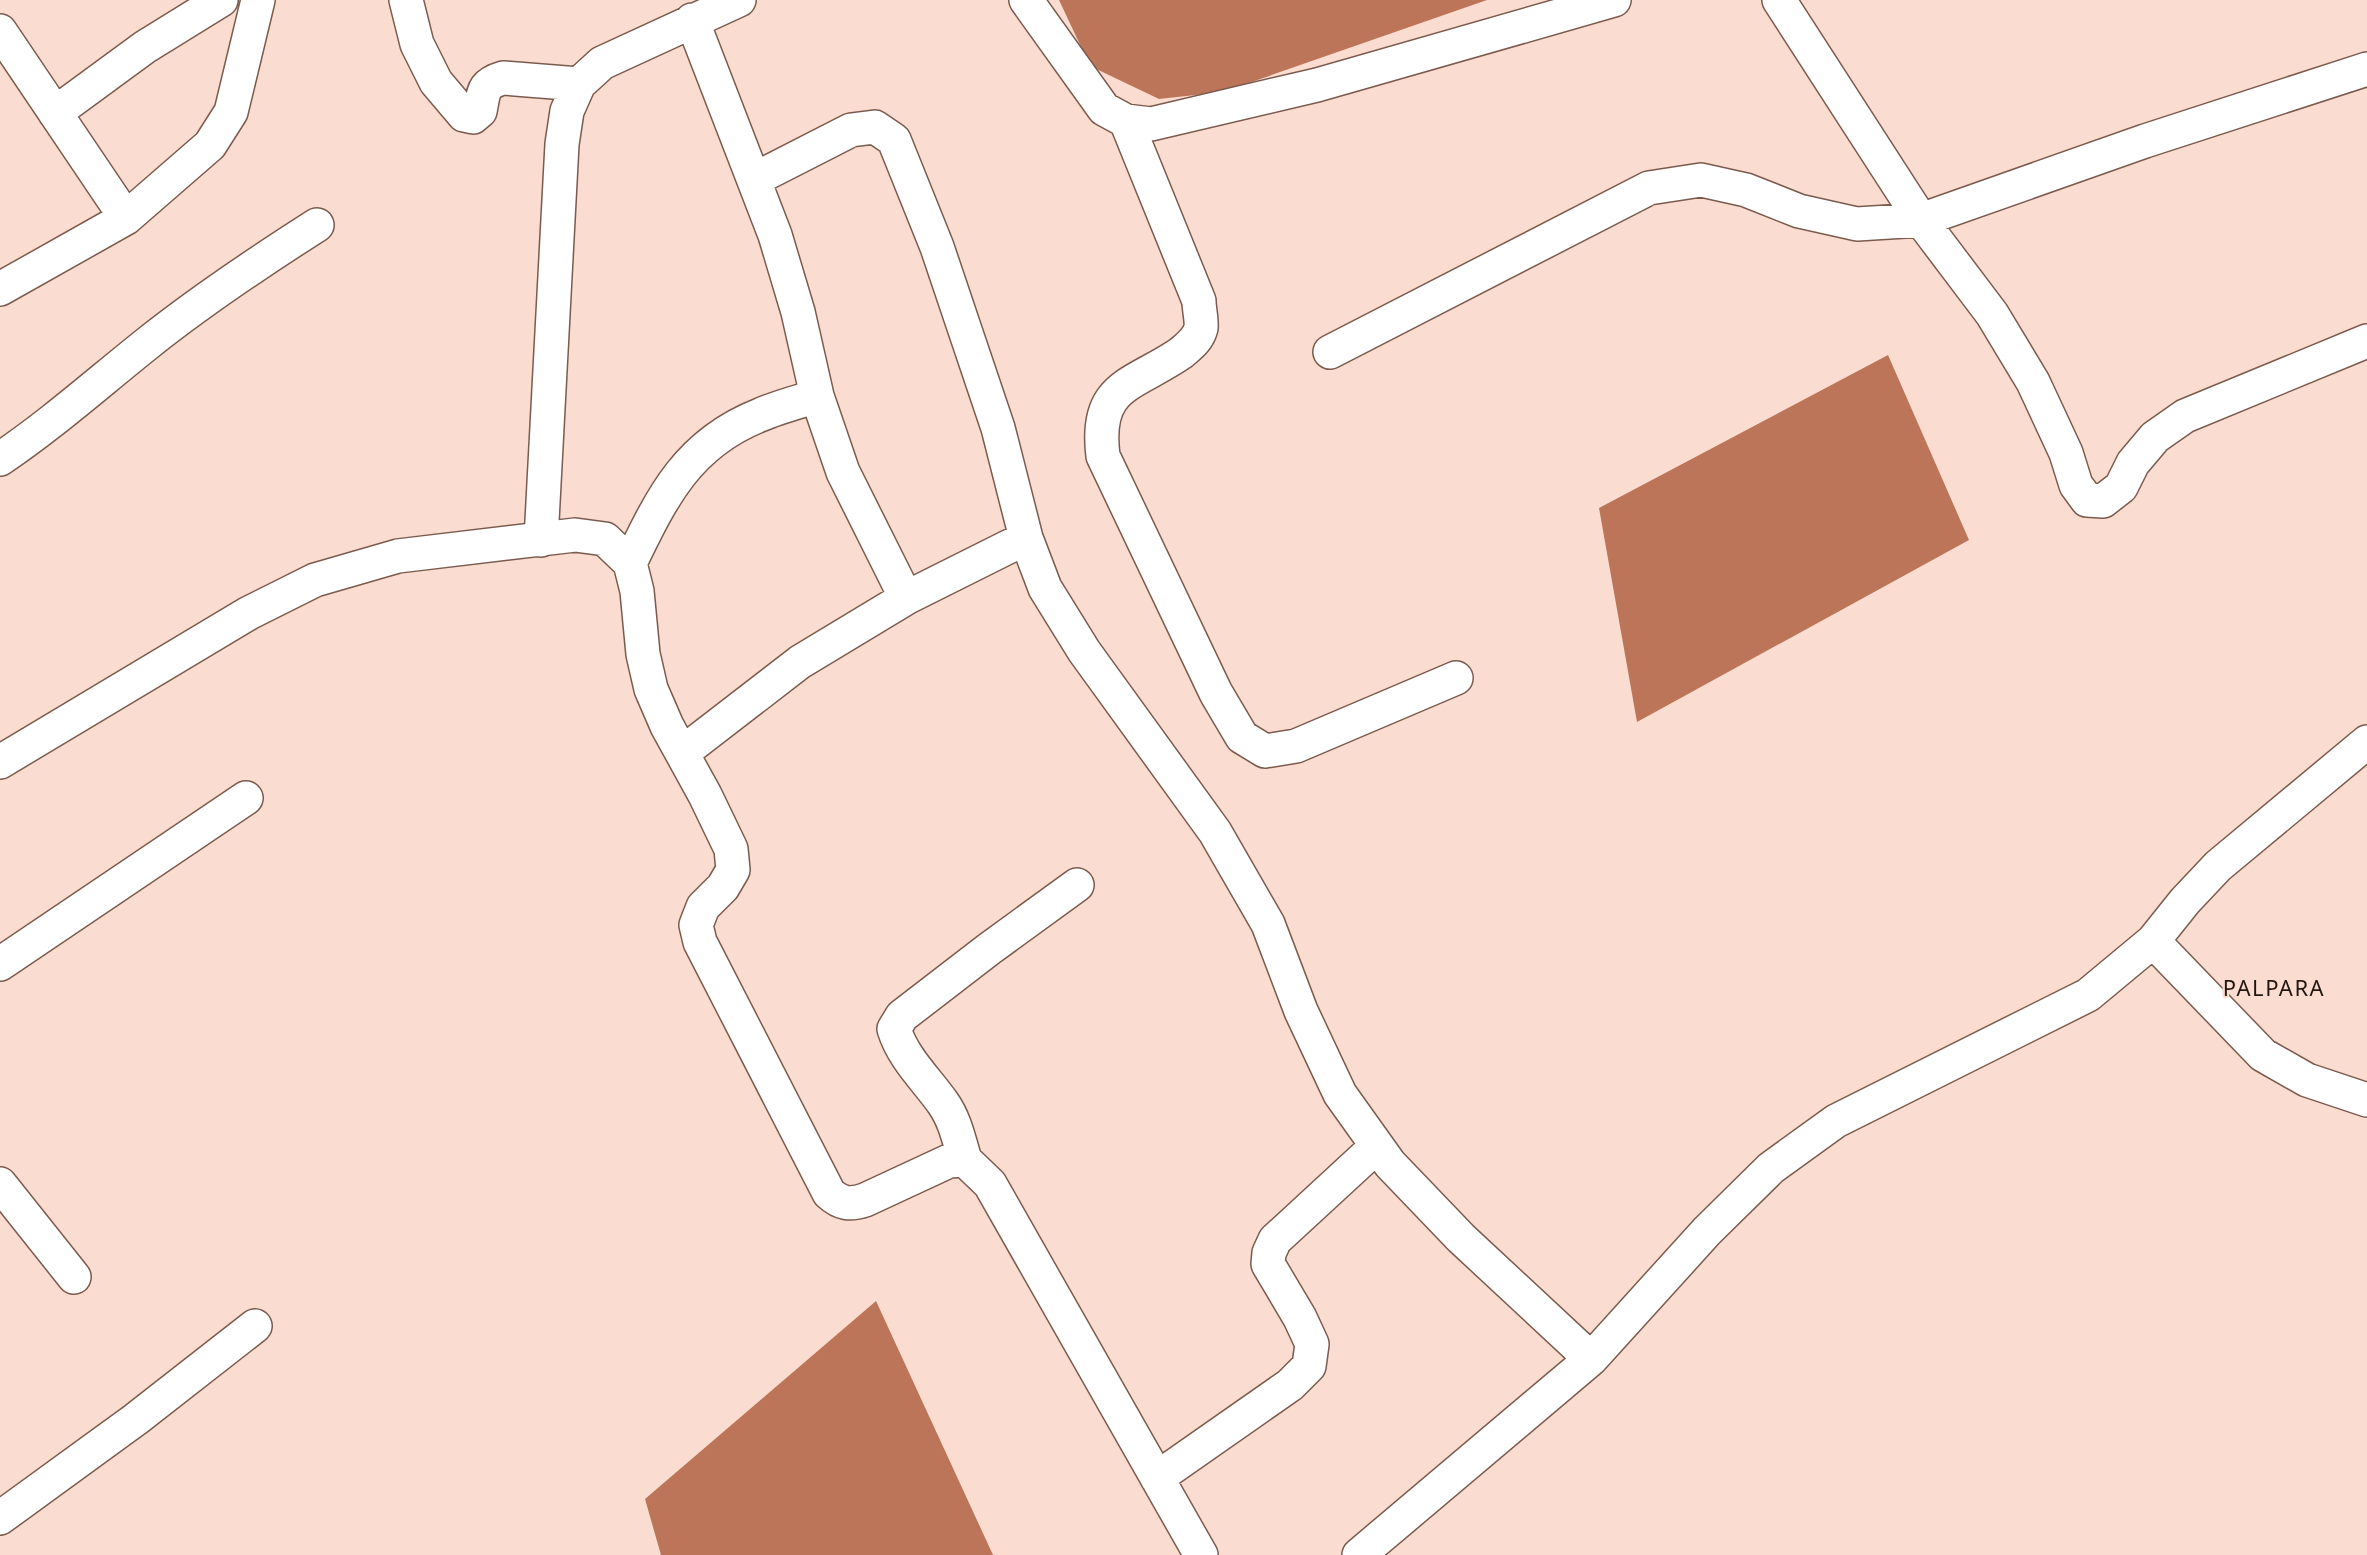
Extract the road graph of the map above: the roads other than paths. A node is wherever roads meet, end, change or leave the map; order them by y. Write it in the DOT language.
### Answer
graph roads {
  1 [pos="221,0"];
  2 [pos="258,0"];
  3 [pos="406,0"];
  4 [pos="739,0"];
  5 [pos="1026,0"];
  6 [pos="1614,0"];
  7 [pos="1779,0"];
  8 [pos="692,20"];
  9 [pos="0,31"];
  10 [pos="2367,69"];
  11 [pos="579,84"];
  12 [pos="55,113"];
  13 [pos="1126,121"];
  14 [pos="755,179"];
  15 [pos="126,218"];
  16 [pos="1921,220"];
  17 [pos="317,225"];
  18 [pos="0,289"];
  19 [pos="2367,341"];
  20 [pos="1330,352"];
  21 [pos="817,396"];
  22 [pos="0,459"];
  23 [pos="1026,538"];
  24 [pos="541,540"];
  25 [pos="630,563"];
  26 [pos="906,598"];
  27 [pos="1456,678"];
  28 [pos="2367,742"];
  29 [pos="682,753"];
  30 [pos="0,762"];
  31 [pos="246,798"];
  32 [pos="1077,885"];
  33 [pos="2153,941"];
  34 [pos="0,964"];
  35 [pos="2367,1100"];
  36 [pos="1377,1146"];
  37 [pos="964,1160"];
  38 [pos="0,1184"];
  39 [pos="74,1277"];
  40 [pos="255,1326"];
  41 [pos="1591,1359"];
  42 [pos="1157,1478"];
  43 [pos="0,1518"];
  44 [pos="1201,1555"];
  45 [pos="1359,1555"];
  1 -- 12 [label="street"];
  2 -- 15 [label="street"];
  3 -- 11 [label="street"];
  4 -- 8 [label="street"];
  5 -- 13 [label="street"];
  6 -- 13 [label="street"];
  7 -- 16 [label="street"];
  8 -- 11 [label="street"];
  8 -- 14 [label="street"];
  9 -- 12 [label="street"];
  10 -- 16 [label="street"];
  11 -- 24 [label="street"];
  12 -- 15 [label="street"];
  13 -- 27 [label="street"];
  14 -- 21 [label="street"];
  14 -- 23 [label="street"];
  15 -- 18 [label="street"];
  16 -- 19 [label="street"];
  16 -- 20 [label="street"];
  17 -- 22 [label="street"];
  21 -- 25 [label="street"];
  21 -- 26 [label="street"];
  23 -- 26 [label="street"];
  23 -- 36 [label="street"];
  24 -- 25 [label="street"];
  24 -- 30 [label="street"];
  25 -- 29 [label="street"];
  26 -- 29 [label="street"];
  28 -- 33 [label="street"];
  29 -- 37 [label="street"];
  31 -- 34 [label="street"];
  32 -- 37 [label="street"];
  33 -- 35 [label="street"];
  33 -- 41 [label="street"];
  36 -- 41 [label="street"];
  36 -- 42 [label="street"];
  37 -- 42 [label="street"];
  38 -- 39 [label="street"];
  40 -- 43 [label="street"];
  41 -- 45 [label="street"];
  42 -- 44 [label="street"];
}
